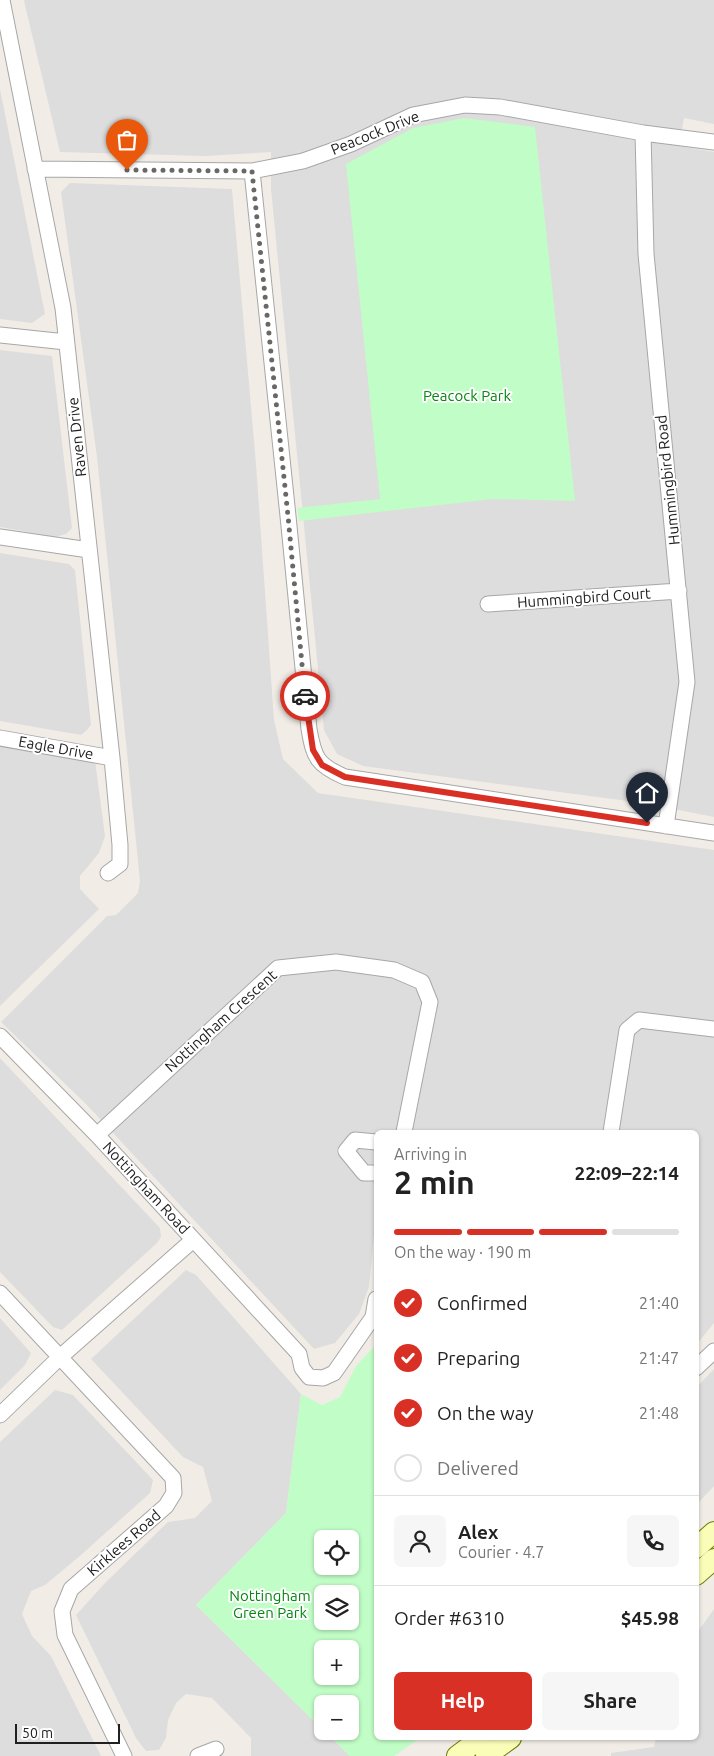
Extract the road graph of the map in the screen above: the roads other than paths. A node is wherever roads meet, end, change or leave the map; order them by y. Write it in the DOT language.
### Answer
graph roads {
  1 [pos="2,0"];
  2 [pos="643,132"];
  3 [pos="714,142"];
  4 [pos="35,169"];
  5 [pos="252,171"];
  6 [pos="0,335"];
  7 [pos="66,342"];
  8 [pos="0,537"];
  9 [pos="89,550"];
  10 [pos="679,592"];
  11 [pos="488,604"];
  12 [pos="0,738"];
  13 [pos="112,758"];
  14 [pos="666,826"];
  15 [pos="714,833"];
  16 [pos="108,873"];
  17 [pos="714,1029"];
  18 [pos="0,1036"];
  19 [pos="404,1130"];
  20 [pos="611,1130"];
  21 [pos="97,1135"];
  22 [pos="374,1142"];
  23 [pos="374,1173"];
  24 [pos="193,1240"];
  25 [pos="0,1293"];
  26 [pos="374,1311"];
  27 [pos="714,1351"];
  28 [pos="59,1358"];
  29 [pos="699,1365"];
  30 [pos="0,1415"];
  31 [pos="714,1532"];
  32 [pos="699,1545"];
  33 [pos="714,1559"];
  34 [pos="699,1572"];
  35 [pos="478,1740"];
  36 [pos="508,1740"];
  37 [pos="216,1749"];
  38 [pos="124,1756"];
  39 [pos="198,1756"];
  40 [pos="457,1756"];
  41 [pos="486,1756"];
  1 -- 4 [label="street, Raven Drive"];
  2 -- 3 [label="street, Peacock Drive"];
  2 -- 5 [label="street, Peacock Drive"];
  2 -- 10 [label="street, Hummingbird Road"];
  4 -- 5 [label="street, Peacock Drive"];
  4 -- 7 [label="street, Raven Drive"];
  5 -- 14 [label="street"];
  6 -- 7 [label="street"];
  7 -- 9 [label="street, Raven Drive"];
  8 -- 9 [label="street"];
  9 -- 13 [label="street, Raven Drive"];
  10 -- 11 [label="street, Hummingbird Court"];
  10 -- 14 [label="street, Hummingbird Road"];
  12 -- 13 [label="street, Eagle Drive"];
  13 -- 16 [label="street, Raven Drive"];
  14 -- 15 [label="street"];
  17 -- 20 [label="street"];
  18 -- 21 [label="street, Nottingham Road"];
  19 -- 21 [label="street, Nottingham Crescent"];
  21 -- 24 [label="street, Nottingham Road"];
  22 -- 23 [label="street"];
  24 -- 26 [label="street"];
  24 -- 28 [label="street, Nottingham Road"];
  25 -- 28 [label="street, Kirklees Road"];
  27 -- 29 [label="street"];
  28 -- 30 [label="street, Nottingham Road"];
  28 -- 38 [label="street, Kirklees Road"];
  31 -- 32 [label="main road"];
  33 -- 34 [label="main road"];
  35 -- 40 [label="main road"];
  36 -- 41 [label="main road"];
  37 -- 39 [label="street"];
}
